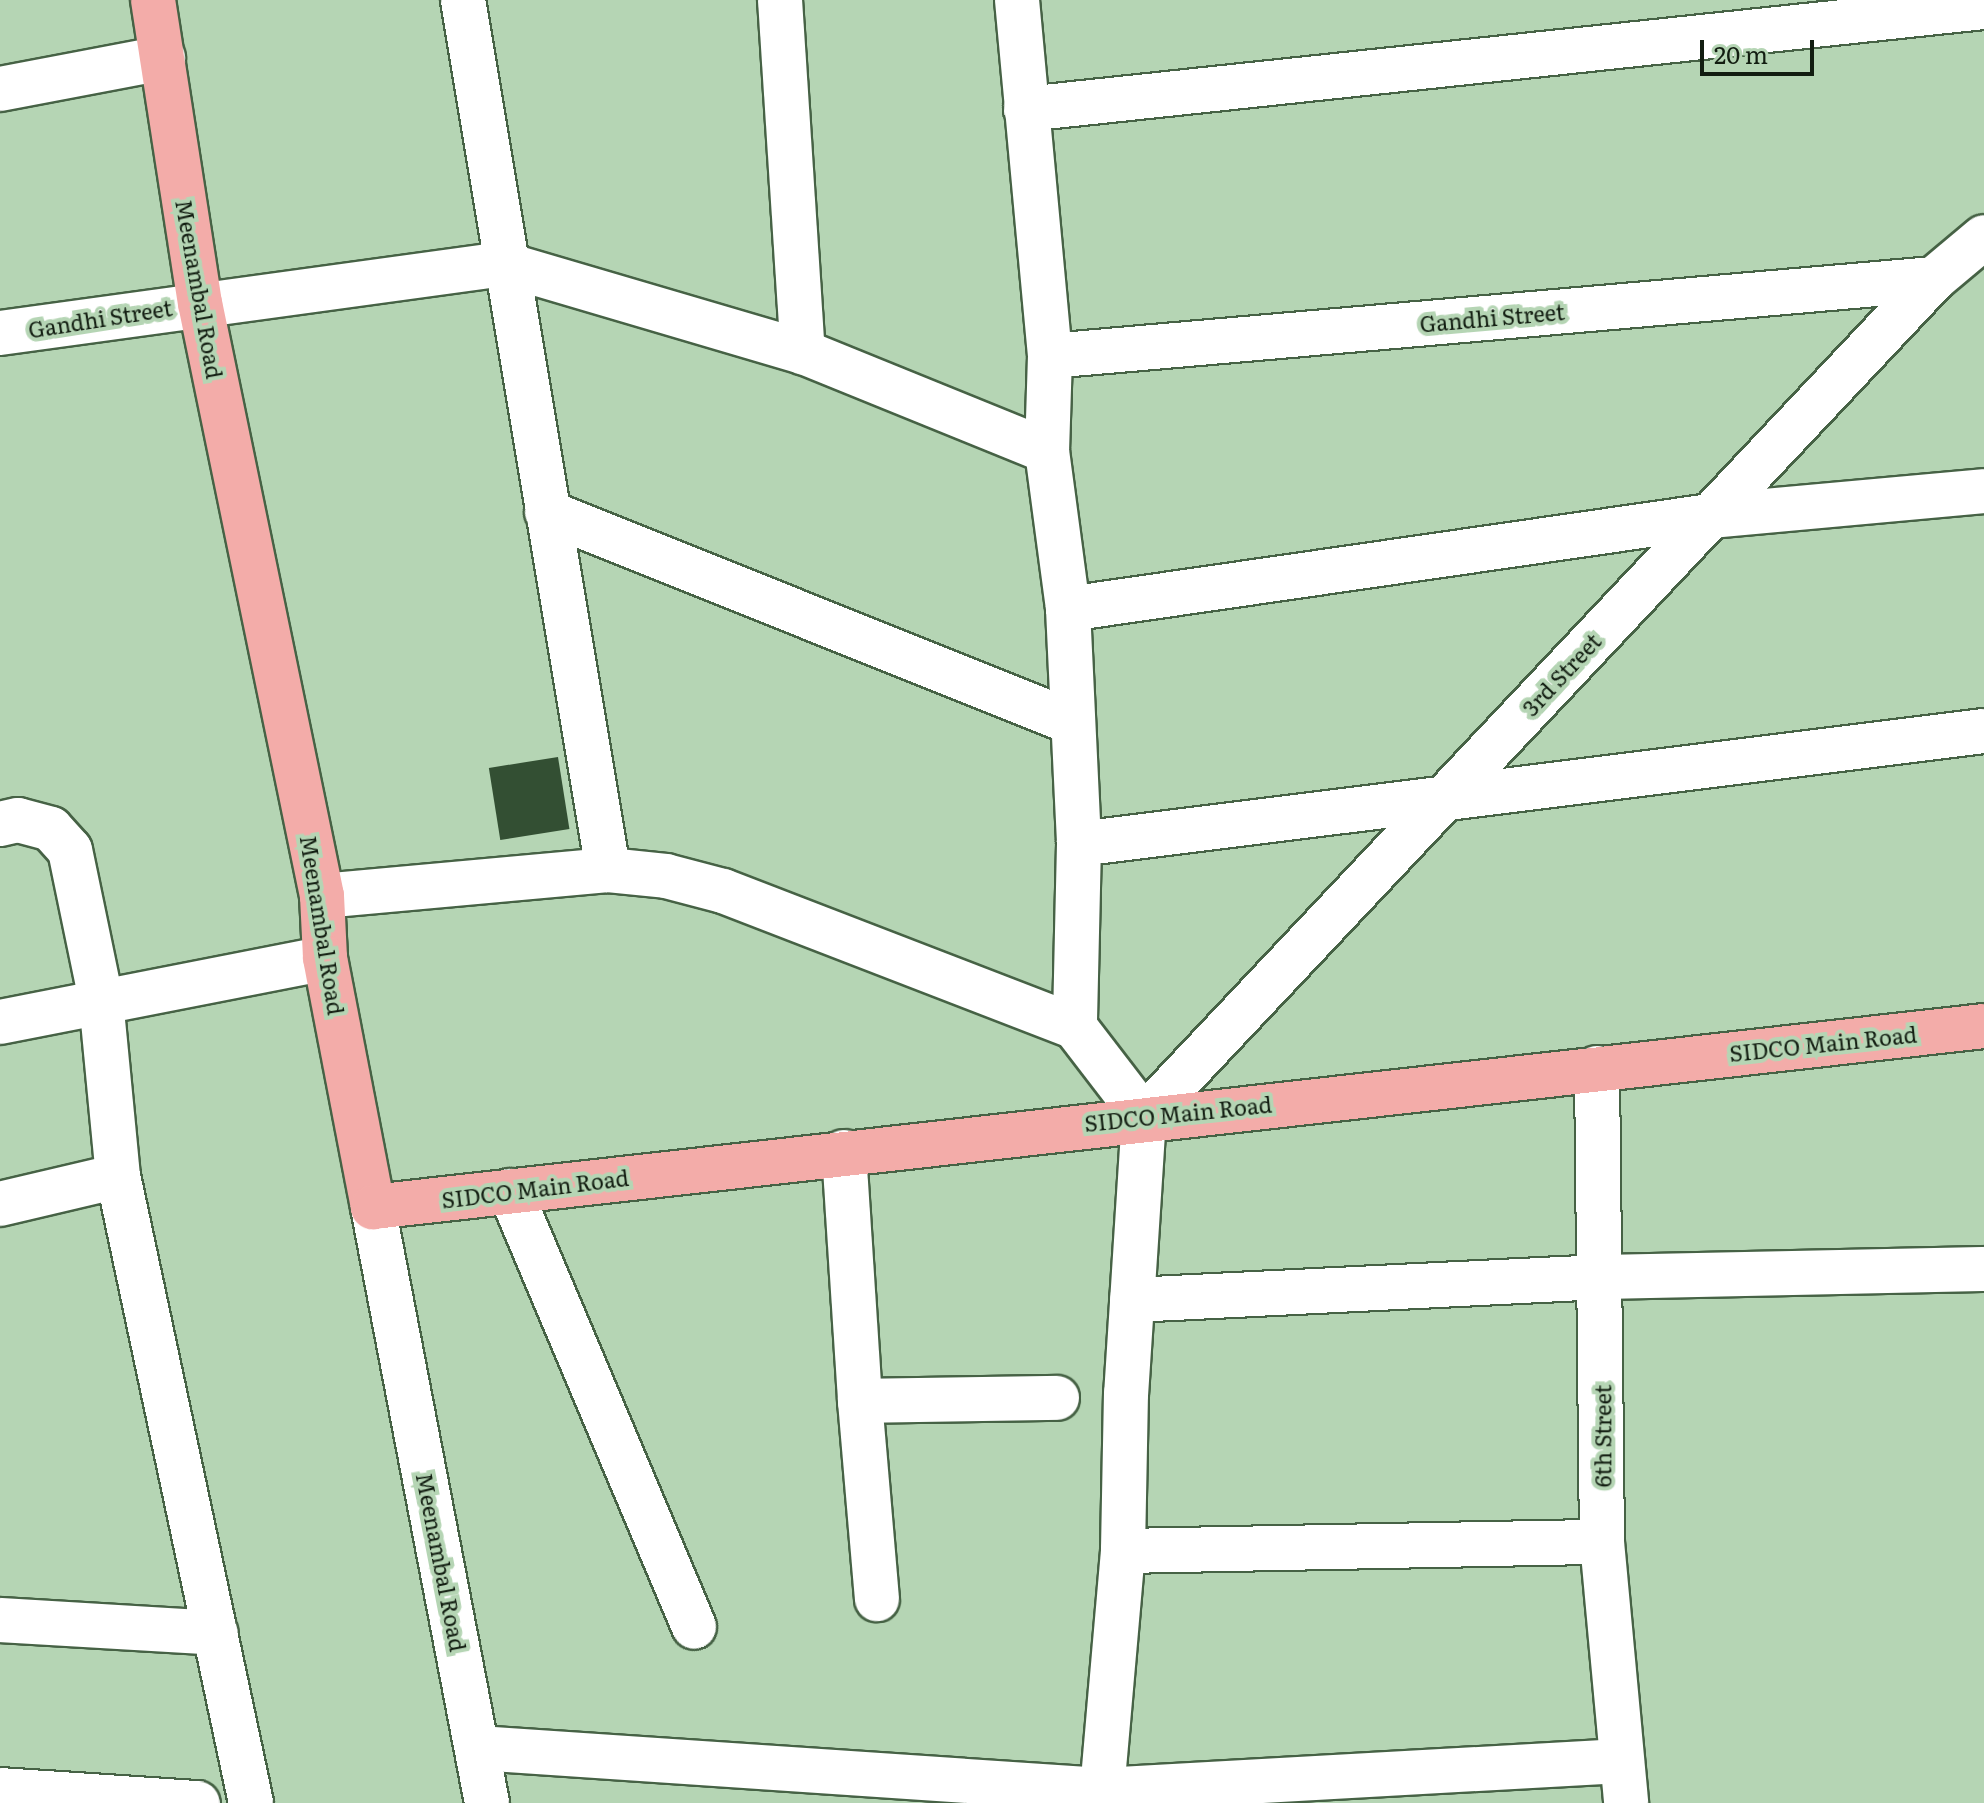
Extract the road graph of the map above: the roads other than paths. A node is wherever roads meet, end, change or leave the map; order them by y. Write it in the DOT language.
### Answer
graph roads {
  1 [pos="153,0"];
  2 [pos="463,0"];
  3 [pos="780,0"];
  4 [pos="1017,0"];
  5 [pos="1984,7"];
  6 [pos="163,58"];
  7 [pos="0,89"];
  8 [pos="1026,109"];
  9 [pos="1984,237"];
  10 [pos="504,264"];
  11 [pos="1934,279"];
  12 [pos="200,303"];
  13 [pos="0,333"];
  14 [pos="803,352"];
  15 [pos="1050,356"];
  16 [pos="1047,451"];
  17 [pos="1984,491"];
  18 [pos="547,512"];
  19 [pos="1710,516"];
  20 [pos="1068,609"];
  21 [pos="1071,722"];
  22 [pos="1984,731"];
  23 [pos="1442,799"];
  24 [pos="0,824"];
  25 [pos="1079,844"];
  26 [pos="608,870"];
  27 [pos="322,896"];
  28 [pos="325,958"];
  29 [pos="101,1000"];
  30 [pos="0,1022"];
  31 [pos="1984,1026"];
  32 [pos="1075,1027"];
  33 [pos="1597,1068"];
  34 [pos="1144,1117"];
  35 [pos="844,1152"];
  36 [pos="118,1176"];
  37 [pos="510,1191"];
  38 [pos="0,1204"];
  39 [pos="373,1207"];
  40 [pos="1984,1269"];
  41 [pos="1601,1277"];
  42 [pos="1132,1300"];
  43 [pos="1057,1398"];
  44 [pos="860,1401"];
  45 [pos="1602,1542"];
  46 [pos="1123,1551"];
  47 [pos="877,1599"];
  48 [pos="0,1620"];
  49 [pos="694,1627"];
  50 [pos="216,1633"];
  51 [pos="478,1748"];
  52 [pos="1624,1782"];
  53 [pos="1380,1789"];
  54 [pos="0,1790"];
  55 [pos="1102,1796"];
  56 [pos="198,1803"];
  57 [pos="251,1803"];
  58 [pos="487,1803"];
  1 -- 6 [label="main road, Meenambal Road"];
  2 -- 10 [label="street"];
  3 -- 14 [label="street"];
  4 -- 8 [label="street"];
  5 -- 8 [label="street"];
  6 -- 7 [label="street"];
  6 -- 12 [label="main road, Meenambal Road"];
  8 -- 15 [label="street"];
  9 -- 11 [label="street, 3rd Street"];
  10 -- 12 [label="street, Gandhi Street"];
  10 -- 14 [label="street"];
  10 -- 18 [label="street"];
  11 -- 15 [label="street, Gandhi Street"];
  11 -- 19 [label="street, 3rd Street"];
  12 -- 13 [label="street, Gandhi Street"];
  12 -- 27 [label="main road, Meenambal Road"];
  14 -- 16 [label="street"];
  15 -- 16 [label="street"];
  16 -- 20 [label="street"];
  17 -- 19 [label="street"];
  18 -- 21 [label="street"];
  18 -- 26 [label="street"];
  19 -- 20 [label="street"];
  19 -- 23 [label="street, 3rd Street"];
  20 -- 21 [label="street"];
  21 -- 25 [label="street"];
  22 -- 23 [label="street"];
  23 -- 25 [label="street"];
  23 -- 34 [label="street, 3rd Street"];
  24 -- 29 [label="street"];
  25 -- 32 [label="street"];
  26 -- 27 [label="street"];
  26 -- 32 [label="street"];
  27 -- 28 [label="main road, Meenambal Road"];
  28 -- 29 [label="street"];
  28 -- 39 [label="main road, Meenambal Road"];
  29 -- 30 [label="street"];
  29 -- 36 [label="street"];
  31 -- 33 [label="main road, SIDCO Main Road"];
  32 -- 34 [label="street"];
  33 -- 34 [label="main road, SIDCO Main Road"];
  33 -- 41 [label="street, 6th Street"];
  34 -- 35 [label="main road, SIDCO Main Road"];
  34 -- 42 [label="street"];
  35 -- 37 [label="main road, SIDCO Main Road"];
  35 -- 44 [label="street"];
  36 -- 38 [label="street"];
  36 -- 50 [label="street"];
  37 -- 39 [label="main road, SIDCO Main Road"];
  37 -- 49 [label="street"];
  39 -- 51 [label="street, Meenambal Road"];
  40 -- 41 [label="street"];
  41 -- 42 [label="street"];
  41 -- 45 [label="street, 6th Street"];
  42 -- 46 [label="street"];
  43 -- 44 [label="street"];
  44 -- 47 [label="street"];
  45 -- 46 [label="street"];
  45 -- 52 [label="street, 6th Street"];
  46 -- 55 [label="street"];
  48 -- 50 [label="street"];
  50 -- 57 [label="street"];
  51 -- 55 [label="street"];
  51 -- 58 [label="street, Meenambal Road"];
  52 -- 53 [label="street"];
  53 -- 55 [label="street"];
  54 -- 56 [label="street"];
}
